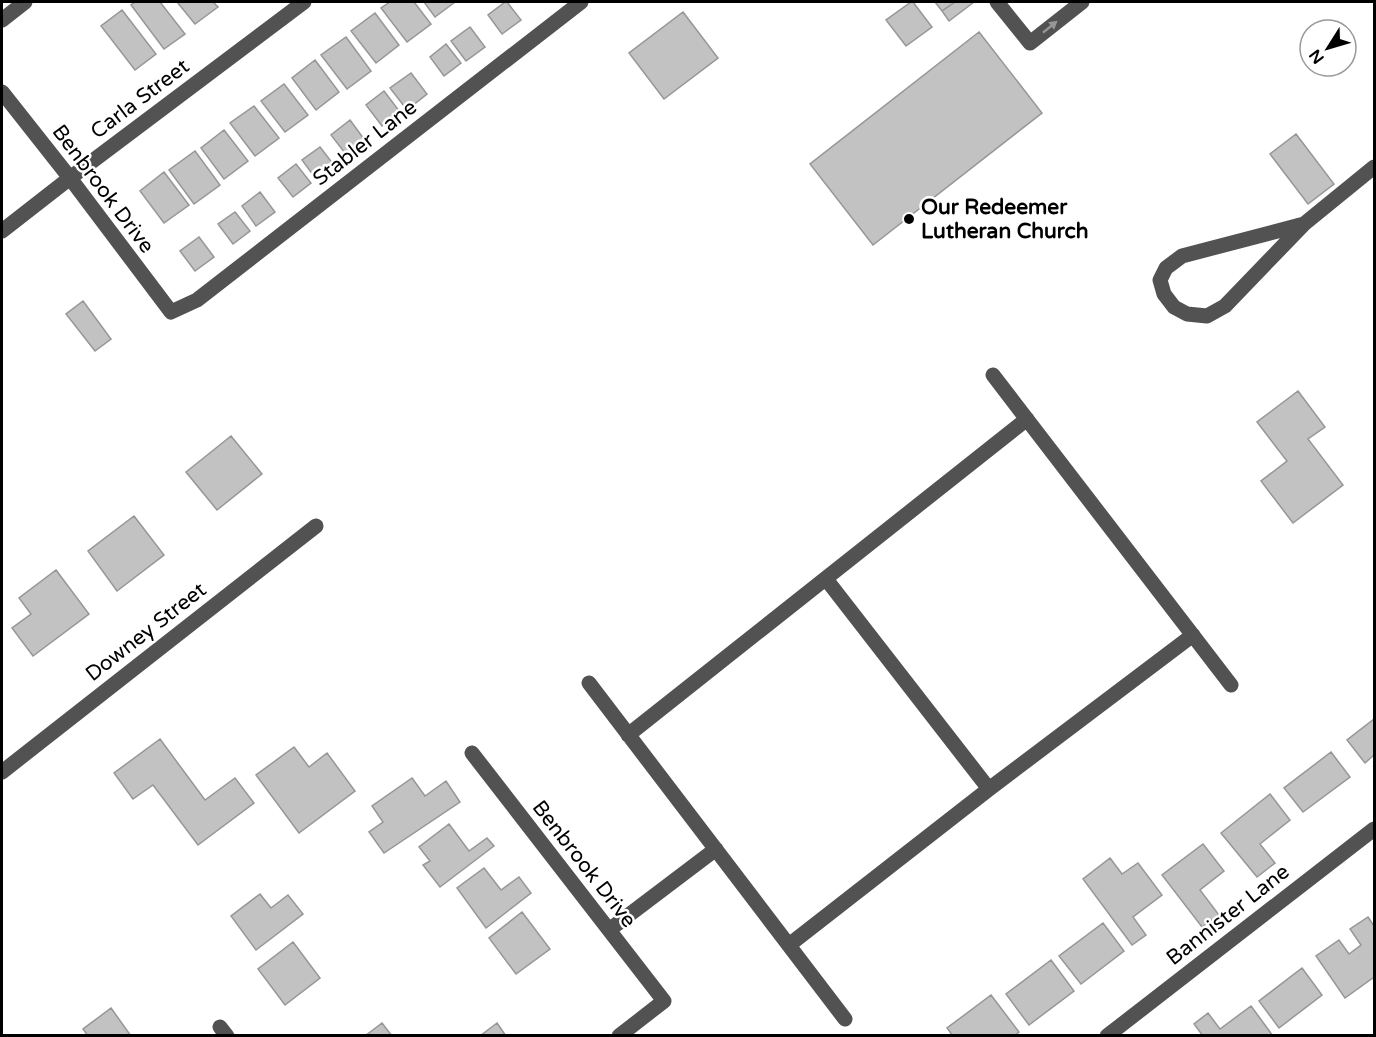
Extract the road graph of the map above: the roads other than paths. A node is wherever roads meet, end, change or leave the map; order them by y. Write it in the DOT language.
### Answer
graph roads {
  1 [pos="25,2"];
  2 [pos="304,2"];
  3 [pos="581,2"];
  4 [pos="997,2"];
  5 [pos="1082,2"];
  6 [pos="2,20"];
  7 [pos="2,92"];
  8 [pos="1374,167"];
  9 [pos="70,178"];
  10 [pos="1304,224"];
  11 [pos="2,231"];
  12 [pos="171,312"];
  13 [pos="993,375"];
  14 [pos="1027,419"];
  15 [pos="315,526"];
  16 [pos="826,579"];
  17 [pos="1193,635"];
  18 [pos="589,683"];
  19 [pos="1231,685"];
  20 [pos="628,735"];
  21 [pos="472,753"];
  22 [pos="2,772"];
  23 [pos="988,789"];
  24 [pos="1374,828"];
  25 [pos="716,849"];
  26 [pos="609,930"];
  27 [pos="789,945"];
  28 [pos="845,1018"];
  29 [pos="619,1035"];
  30 [pos="1107,1035"];
  1 -- 6 [label="street"];
  2 -- 9 [label="street, Carla Street"];
  3 -- 12 [label="street, Stabler Lane"];
  4 -- 5 [label="street, one-way"];
  7 -- 9 [label="street, Benbrook Drive"];
  8 -- 10 [label="street"];
  9 -- 11 [label="street, Carla Street"];
  9 -- 12 [label="street, Benbrook Drive"];
  10 -- 10 [label="street"];
  13 -- 14 [label="street"];
  14 -- 16 [label="street"];
  14 -- 17 [label="street"];
  15 -- 22 [label="street, Downey Street"];
  16 -- 20 [label="street"];
  16 -- 23 [label="street"];
  17 -- 19 [label="street"];
  17 -- 23 [label="street"];
  18 -- 20 [label="street"];
  20 -- 25 [label="street"];
  21 -- 26 [label="street, Benbrook Drive"];
  23 -- 27 [label="street"];
  24 -- 30 [label="street, Bannister Lane"];
  25 -- 26 [label="street"];
  25 -- 27 [label="street"];
  26 -- 29 [label="street, Benbrook Drive"];
  27 -- 28 [label="street"];
}
